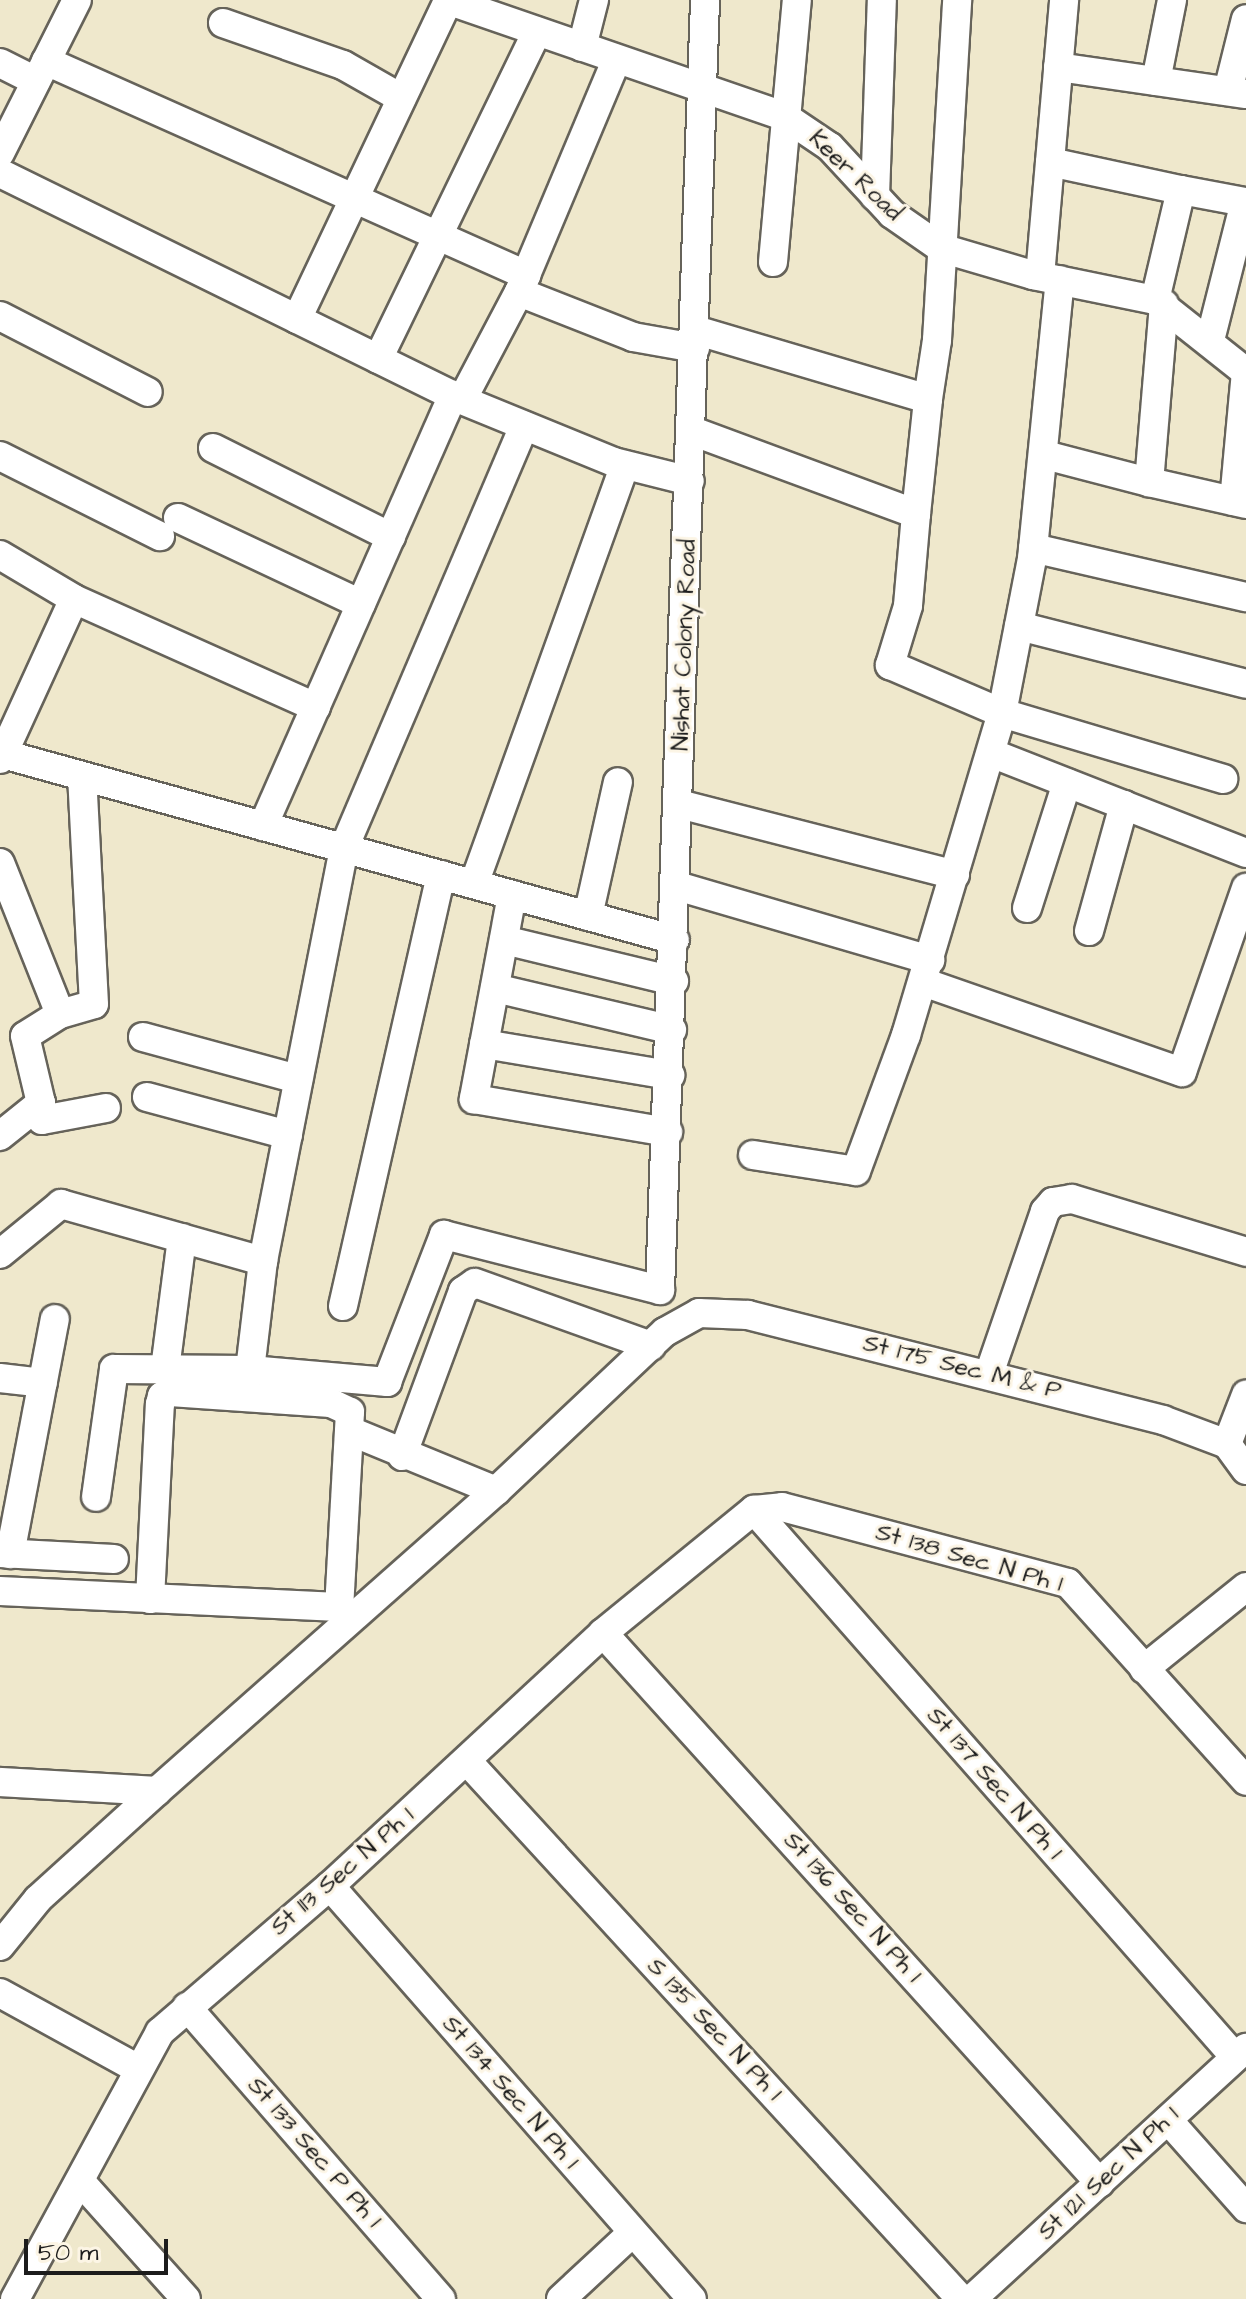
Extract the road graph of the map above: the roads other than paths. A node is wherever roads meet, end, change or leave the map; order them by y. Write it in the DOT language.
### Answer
graph roads {
  1 [pos="77,0"];
  2 [pos="448,0"];
  3 [pos="594,0"];
  4 [pos="705,0"];
  5 [pos="797,0"];
  6 [pos="882,0"];
  7 [pos="957,0"];
  8 [pos="1064,0"];
  9 [pos="1172,0"];
  10 [pos="490,7"];
  11 [pos="1246,19"];
  12 [pos="223,23"];
  13 [pos="537,32"];
  14 [pos="582,47"];
  15 [pos="617,59"];
  16 [pos="0,63"];
  17 [pos="1058,67"];
  18 [pos="41,71"];
  19 [pos="1156,81"];
  20 [pos="702,89"];
  21 [pos="1237,92"];
  22 [pos="401,98"];
  23 [pos="784,116"];
  24 [pos="0,156"];
  25 [pos="1050,162"];
  26 [pos="1181,190"];
  27 [pos="875,196"];
  28 [pos="352,197"];
  29 [pos="436,234"];
  30 [pos="941,248"];
  31 [pos="773,262"];
  32 [pos="1050,278"];
  33 [pos="522,284"];
  34 [pos="1159,302"];
  35 [pos="0,316"];
  36 [pos="297,319"];
  37 [pos="695,339"];
  38 [pos="1210,340"];
  39 [pos="378,359"];
  40 [pos="1246,372"];
  41 [pos="148,392"];
  42 [pos="458,397"];
  43 [pos="928,399"];
  44 [pos="524,426"];
  45 [pos="692,431"];
  46 [pos="213,448"];
  47 [pos="1045,455"];
  48 [pos="0,456"];
  49 [pos="625,465"];
  50 [pos="690,481"];
  51 [pos="1149,482"];
  52 [pos="1240,502"];
  53 [pos="916,514"];
  54 [pos="391,537"];
  55 [pos="1033,548"];
  56 [pos="0,555"];
  57 [pos="1246,597"];
  58 [pos="74,599"];
  59 [pos="361,604"];
  60 [pos="1019,626"];
  61 [pos="1246,684"];
  62 [pos="316,707"];
  63 [pos="1002,713"];
  64 [pos="991,753"];
  65 [pos="2,756"];
  66 [pos="82,776"];
  67 [pos="1223,779"];
  68 [pos="618,782"];
  69 [pos="1067,783"];
  70 [pos="679,804"];
  71 [pos="1124,805"];
  72 [pos="263,826"];
  73 [pos="344,848"];
  74 [pos="1246,853"];
  75 [pos="0,863"];
  76 [pos="441,875"];
  77 [pos="955,875"];
  78 [pos="474,884"];
  79 [pos="677,886"];
  80 [pos="1246,888"];
  81 [pos="512,895"];
  82 [pos="1027,908"];
  83 [pos="588,916"];
  84 [pos="1089,931"];
  85 [pos="504,940"];
  86 [pos="675,940"];
  87 [pos="926,971"];
  88 [pos="674,981"];
  89 [pos="495,988"];
  90 [pos="60,1014"];
  91 [pos="672,1030"];
  92 [pos="143,1037"];
  93 [pos="484,1044"];
  94 [pos="670,1075"];
  95 [pos="298,1079"];
  96 [pos="147,1097"];
  97 [pos="41,1103"];
  98 [pos="106,1108"];
  99 [pos="668,1132"];
  100 [pos="288,1135"];
  101 [pos="0,1136"];
  102 [pos="753,1155"];
  103 [pos="182,1238"];
  104 [pos="1246,1252"];
  105 [pos="0,1254"];
  106 [pos="263,1261"];
  107 [pos="343,1306"];
  108 [pos="55,1319"];
  109 [pos="658,1339"];
  110 [pos="165,1369"];
  111 [pos="250,1370"];
  112 [pos="989,1374"];
  113 [pos="0,1378"];
  114 [pos="43,1383"];
  115 [pos="1246,1395"];
  116 [pos="350,1431"];
  117 [pos="1227,1444"];
  118 [pos="402,1456"];
  119 [pos="1246,1470"];
  120 [pos="496,1491"];
  121 [pos="96,1497"];
  122 [pos="754,1510"];
  123 [pos="5,1554"];
  124 [pos="114,1559"];
  125 [pos="1246,1587"];
  126 [pos="0,1591"];
  127 [pos="150,1599"];
  128 [pos="347,1612"];
  129 [pos="603,1633"];
  130 [pos="1144,1669"];
  131 [pos="467,1761"];
  132 [pos="1246,1781"];
  133 [pos="0,1782"];
  134 [pos="157,1791"];
  135 [pos="330,1886"];
  136 [pos="0,1946"];
  137 [pos="0,1993"];
  138 [pos="187,2007"];
  139 [pos="1240,2052"];
  140 [pos="138,2069"];
  141 [pos="1168,2120"];
  142 [pos="81,2182"];
  143 [pos="1100,2183"];
  144 [pos="1246,2208"];
  145 [pos="632,2233"];
  146 [pos="15,2299"];
  147 [pos="186,2299"];
  148 [pos="441,2299"];
  149 [pos="561,2299"];
  150 [pos="692,2299"];
  151 [pos="961,2299"];
  152 [pos="972,2299"];
  1 -- 18 [label="street"];
  2 -- 10 [label="street, Keer Road"];
  2 -- 22 [label="street"];
  3 -- 14 [label="street"];
  4 -- 20 [label="street, Nishat Colony Road"];
  5 -- 23 [label="street"];
  6 -- 27 [label="street"];
  7 -- 30 [label="street"];
  8 -- 17 [label="street"];
  9 -- 19 [label="street"];
  10 -- 13 [label="street, Keer Road"];
  11 -- 21 [label="street"];
  12 -- 22 [label="street"];
  13 -- 14 [label="street, Keer Road"];
  13 -- 29 [label="street"];
  14 -- 15 [label="street, Keer Road"];
  15 -- 20 [label="street, Keer Road"];
  15 -- 33 [label="street"];
  16 -- 18 [label="street"];
  17 -- 19 [label="street"];
  17 -- 25 [label="street"];
  18 -- 24 [label="street"];
  18 -- 28 [label="street"];
  19 -- 21 [label="street"];
  20 -- 23 [label="street, Keer Road"];
  20 -- 37 [label="street, Nishat Colony Road"];
  22 -- 28 [label="street"];
  23 -- 27 [label="street, Keer Road"];
  23 -- 31 [label="street"];
  24 -- 36 [label="street"];
  25 -- 26 [label="street"];
  25 -- 32 [label="street"];
  26 -- 34 [label="street"];
  26 -- 38 [label="street"];
  27 -- 30 [label="street, Keer Road"];
  28 -- 29 [label="street"];
  28 -- 36 [label="street"];
  29 -- 33 [label="street"];
  29 -- 39 [label="street"];
  30 -- 32 [label="street, Keer Road"];
  30 -- 43 [label="street"];
  32 -- 34 [label="street, Keer Road"];
  32 -- 47 [label="street"];
  33 -- 37 [label="street"];
  33 -- 42 [label="street"];
  34 -- 38 [label="street, Keer Road"];
  34 -- 51 [label="street"];
  35 -- 41 [label="street"];
  36 -- 39 [label="street"];
  37 -- 43 [label="street"];
  37 -- 45 [label="street, Nishat Colony Road"];
  38 -- 40 [label="street, Keer Road"];
  39 -- 42 [label="street"];
  40 -- 52 [label="street"];
  42 -- 44 [label="street"];
  42 -- 54 [label="street"];
  43 -- 53 [label="street"];
  44 -- 49 [label="street"];
  44 -- 73 [label="street"];
  45 -- 50 [label="street, Nishat Colony Road"];
  45 -- 53 [label="street"];
  46 -- 54 [label="street"];
  47 -- 51 [label="street"];
  47 -- 55 [label="street"];
  48 -- 59 [label="street"];
  49 -- 50 [label="street"];
  49 -- 78 [label="street"];
  50 -- 70 [label="street, Nishat Colony Road"];
  51 -- 52 [label="street"];
  53 -- 63 [label="street"];
  54 -- 59 [label="street"];
  55 -- 57 [label="street"];
  55 -- 60 [label="street"];
  56 -- 58 [label="street"];
  58 -- 62 [label="street"];
  58 -- 65 [label="street"];
  59 -- 62 [label="street"];
  60 -- 61 [label="street"];
  60 -- 63 [label="street"];
  62 -- 72 [label="street"];
  63 -- 64 [label="street"];
  63 -- 67 [label="street"];
  64 -- 69 [label="street"];
  64 -- 77 [label="street"];
  65 -- 66 [label="street"];
  66 -- 72 [label="street"];
  66 -- 90 [label="street"];
  68 -- 83 [label="street"];
  69 -- 71 [label="street"];
  69 -- 82 [label="street"];
  70 -- 77 [label="street"];
  70 -- 79 [label="street, Nishat Colony Road"];
  71 -- 74 [label="street"];
  71 -- 84 [label="street"];
  72 -- 73 [label="street"];
  73 -- 76 [label="street"];
  73 -- 95 [label="street"];
  75 -- 90 [label="street"];
  76 -- 78 [label="street"];
  76 -- 107 [label="street"];
  77 -- 87 [label="street"];
  78 -- 81 [label="street"];
  79 -- 86 [label="street, Nishat Colony Road"];
  79 -- 87 [label="street"];
  80 -- 87 [label="street"];
  81 -- 83 [label="street"];
  81 -- 85 [label="street"];
  83 -- 86 [label="street"];
  85 -- 88 [label="street"];
  85 -- 89 [label="street"];
  86 -- 88 [label="street, Nishat Colony Road"];
  87 -- 102 [label="street"];
  88 -- 91 [label="street, Nishat Colony Road"];
  89 -- 91 [label="street"];
  89 -- 93 [label="street"];
  90 -- 97 [label="street"];
  91 -- 94 [label="street, Nishat Colony Road"];
  92 -- 95 [label="street"];
  93 -- 94 [label="street"];
  93 -- 99 [label="street"];
  94 -- 99 [label="street, Nishat Colony Road"];
  95 -- 100 [label="street"];
  96 -- 100 [label="street"];
  97 -- 98 [label="street"];
  97 -- 101 [label="street"];
  99 -- 111 [label="street, Nishat Colony Road"];
  100 -- 106 [label="street"];
  103 -- 105 [label="street"];
  103 -- 106 [label="street"];
  103 -- 110 [label="street"];
  104 -- 112 [label="street"];
  106 -- 111 [label="street"];
  108 -- 114 [label="street"];
  109 -- 112 [label="street, St 175 Sec M & P"];
  109 -- 118 [label="street"];
  109 -- 120 [label="street, St 175 Sec M & P"];
  110 -- 111 [label="street"];
  110 -- 121 [label="street"];
  112 -- 117 [label="street, St 175 Sec M & P"];
  113 -- 114 [label="street"];
  114 -- 123 [label="street"];
  115 -- 117 [label="street"];
  116 -- 118 [label="street"];
  116 -- 127 [label="street"];
  116 -- 128 [label="street"];
  117 -- 119 [label="street"];
  118 -- 120 [label="street"];
  120 -- 128 [label="street, St 175 Sec M & P"];
  122 -- 129 [label="street, St 113 Sec N Ph 1"];
  122 -- 130 [label="street, St 138 Sec N Ph 1"];
  122 -- 139 [label="street, St 137 Sec N Ph 1"];
  123 -- 124 [label="street"];
  125 -- 130 [label="street"];
  126 -- 127 [label="street"];
  127 -- 128 [label="street"];
  128 -- 134 [label="street, St 175 Sec M & P"];
  129 -- 131 [label="street, St 113 Sec N Ph 1"];
  129 -- 143 [label="street, St 136 Sec N Ph 1"];
  130 -- 132 [label="street, St 138 Sec N Ph 1"];
  131 -- 135 [label="street, St 113 Sec N Ph 1"];
  131 -- 151 [label="street, S 135 Sec N Ph 1"];
  133 -- 134 [label="street"];
  134 -- 136 [label="street, St 175 Sec M & P"];
  135 -- 138 [label="street, St 113 Sec N Ph 1"];
  135 -- 145 [label="street, St 134 Sec N Ph 1"];
  137 -- 140 [label="street"];
  138 -- 140 [label="street, St 113 Sec N Ph 1"];
  138 -- 148 [label="street, St 133 Sec P Ph 1"];
  139 -- 141 [label="street, St 121 Sec N Ph 1"];
  140 -- 142 [label="street, St 113 Sec N Ph 1"];
  141 -- 143 [label="street, St 121 Sec N Ph 1"];
  141 -- 144 [label="street"];
  142 -- 146 [label="street, St 113 Sec N Ph 1"];
  142 -- 147 [label="street"];
  143 -- 152 [label="street, St 121 Sec N Ph 1"];
  145 -- 149 [label="street"];
  145 -- 150 [label="street, St 134 Sec N Ph 1"];
}
